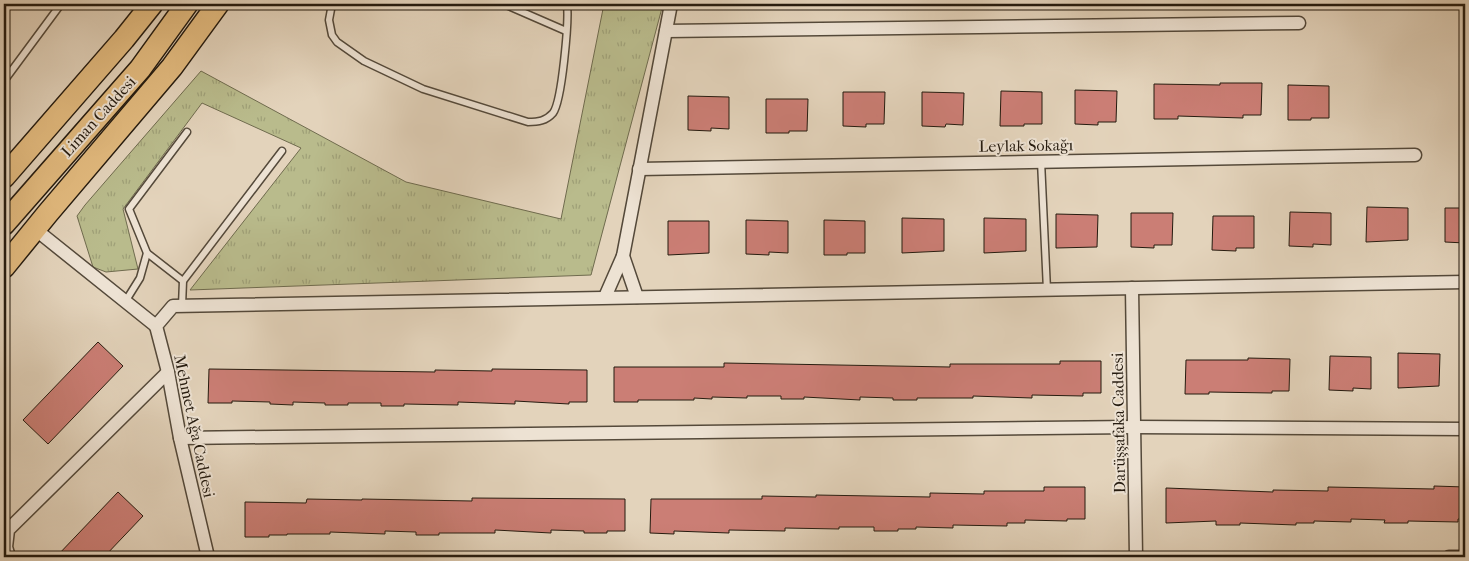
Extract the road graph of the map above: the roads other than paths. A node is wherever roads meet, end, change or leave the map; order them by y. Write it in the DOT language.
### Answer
graph roads {
  1 [pos="61,4"];
  2 [pos="152,4"];
  3 [pos="187,4"];
  4 [pos="218,4"];
  5 [pos="332,4"];
  6 [pos="504,4"];
  7 [pos="567,4"];
  8 [pos="671,4"];
  9 [pos="1299,23"];
  10 [pos="566,31"];
  11 [pos="666,31"];
  12 [pos="140,69"];
  13 [pos="4,81"];
  14 [pos="187,132"];
  15 [pos="111,140"];
  16 [pos="282,151"];
  17 [pos="1414,155"];
  18 [pos="1041,162"];
  19 [pos="639,168"];
  20 [pos="4,178"];
  21 [pos="19,204"];
  22 [pos="4,224"];
  23 [pos="35,229"];
  24 [pos="147,253"];
  25 [pos="623,256"];
  26 [pos="4,267"];
  27 [pos="183,281"];
  28 [pos="1465,282"];
  29 [pos="1132,288"];
  30 [pos="1046,290"];
  31 [pos="605,297"];
  32 [pos="637,297"];
  33 [pos="125,302"];
  34 [pos="178,306"];
  35 [pos="156,326"];
  36 [pos="168,372"];
  37 [pos="1134,427"];
  38 [pos="1465,429"];
  39 [pos="180,438"];
  40 [pos="9,557"];
  41 [pos="208,557"];
  42 [pos="1136,557"];
  43 [pos="1449,557"];
  44 [pos="1465,557"];
  1 -- 13 [label="lane"];
  2 -- 20 [label="highway, Liman Caddesi"];
  3 -- 12 [label="highway, Liman Caddesi"];
  4 -- 15 [label="highway"];
  5 -- 10 [label="lane"];
  6 -- 10 [label="lane"];
  7 -- 10 [label="lane"];
  8 -- 11 [label="street"];
  9 -- 11 [label="street"];
  11 -- 19 [label="street"];
  12 -- 15 [label="highway"];
  12 -- 21 [label="highway, Liman Caddesi"];
  14 -- 24 [label="lane"];
  15 -- 21 [label="highway"];
  15 -- 23 [label="highway"];
  16 -- 27 [label="lane"];
  17 -- 18 [label="street, Leylak Sokağı"];
  18 -- 19 [label="street, Leylak Sokağı"];
  18 -- 30 [label="lane"];
  19 -- 25 [label="street"];
  21 -- 22 [label="highway, Liman Caddesi"];
  23 -- 26 [label="highway"];
  23 -- 33 [label="street"];
  24 -- 27 [label="lane"];
  24 -- 33 [label="lane"];
  25 -- 31 [label="street"];
  25 -- 32 [label="street"];
  27 -- 34 [label="lane"];
  28 -- 29 [label="street"];
  29 -- 30 [label="street"];
  29 -- 37 [label="street, Darüşşafaka Caddesi"];
  30 -- 32 [label="street"];
  31 -- 32 [label="street"];
  31 -- 34 [label="street"];
  33 -- 35 [label="street"];
  34 -- 35 [label="street"];
  35 -- 36 [label="street, Mehmet Ağa Caddesi"];
  36 -- 39 [label="street, Mehmet Ağa Caddesi"];
  36 -- 40 [label="street"];
  37 -- 38 [label="street"];
  37 -- 39 [label="street"];
  37 -- 42 [label="street, Darüşşafaka Caddesi"];
  39 -- 41 [label="street, Mehmet Ağa Caddesi"];
  43 -- 44 [label="street"];
}
